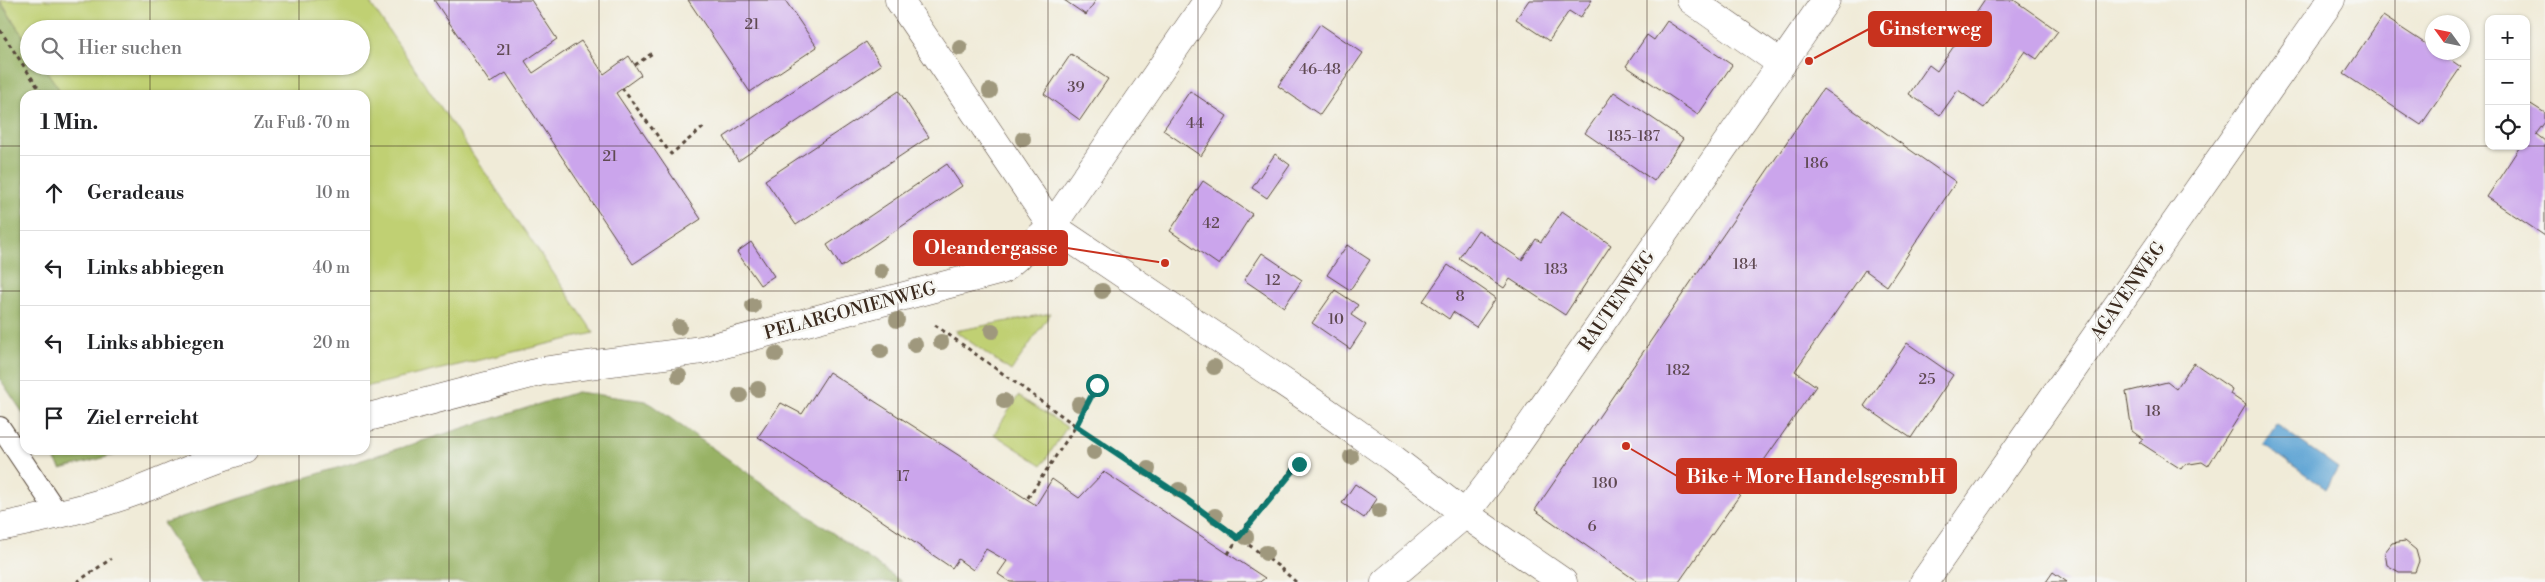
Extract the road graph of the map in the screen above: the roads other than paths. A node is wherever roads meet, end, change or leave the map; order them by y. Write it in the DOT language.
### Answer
graph roads {
  1 [pos="899,0"];
  2 [pos="1208,0"];
  3 [pos="1690,0"];
  4 [pos="1826,0"];
  5 [pos="2332,0"];
  6 [pos="1782,64"];
  7 [pos="1052,226"];
  8 [pos="370,417"];
  9 [pos="0,427"];
  10 [pos="226,455"];
  11 [pos="1465,514"];
  12 [pos="59,515"];
  13 [pos="0,527"];
  14 [pos="1385,582"];
  15 [pos="1563,582"];
  16 [pos="1924,582"];
  1 -- 7 [label="street"];
  2 -- 7 [label="street, PELARGONIENWEG"];
  3 -- 6 [label="street"];
  4 -- 6 [label="street, RAUTENWEG"];
  5 -- 16 [label="street, AGAVENWEG"];
  6 -- 11 [label="street, RAUTENWEG"];
  7 -- 8 [label="street, PELARGONIENWEG"];
  7 -- 11 [label="street"];
  9 -- 12 [label="lane"];
  10 -- 12 [label="street"];
  11 -- 14 [label="street, RAUTENWEG"];
  11 -- 15 [label="street"];
  12 -- 13 [label="street"];
}
